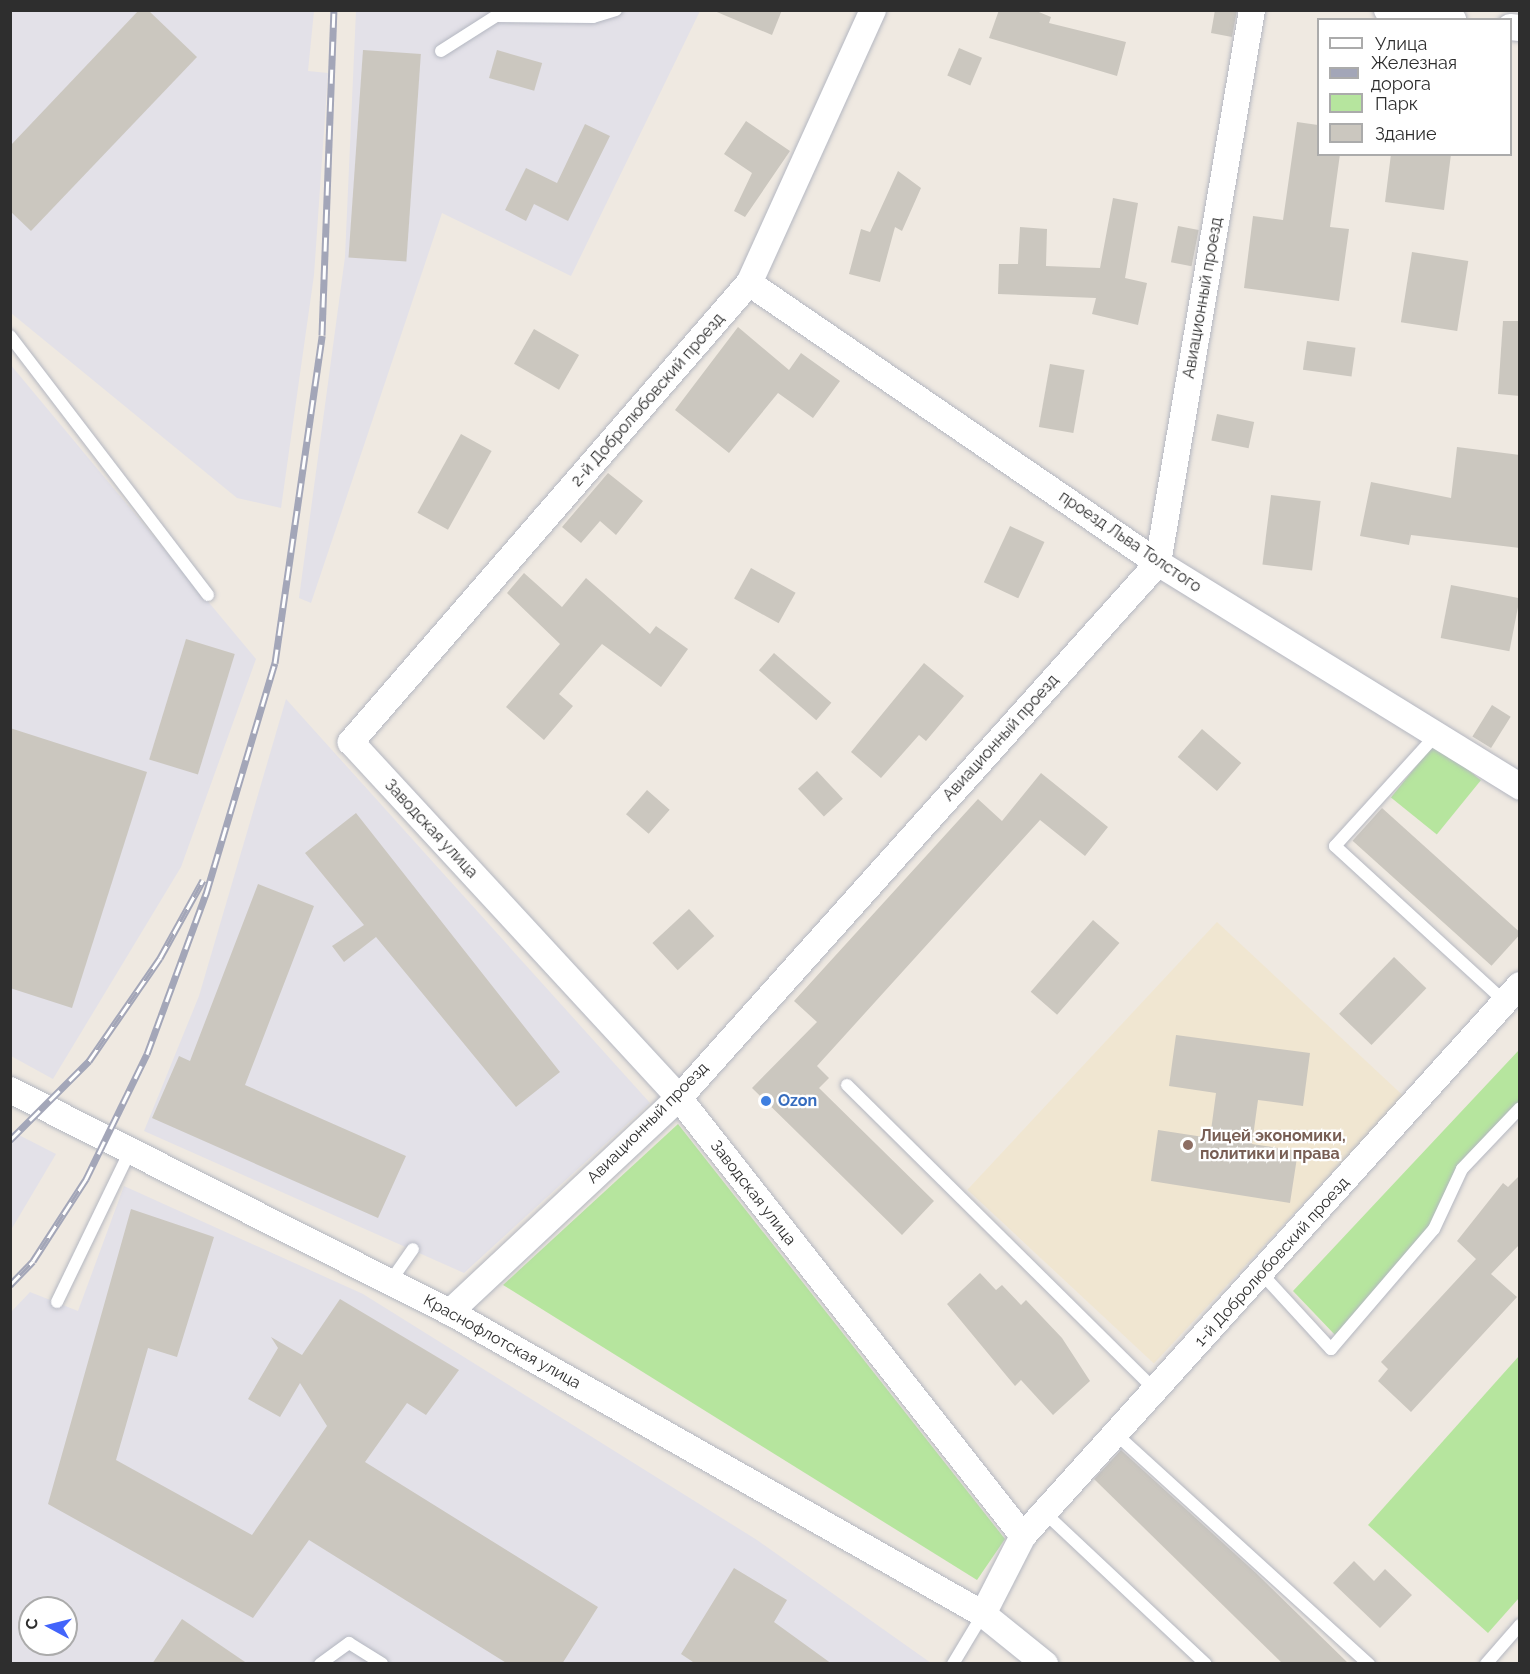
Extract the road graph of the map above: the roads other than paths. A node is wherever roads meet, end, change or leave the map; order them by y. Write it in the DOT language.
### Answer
graph roads {
  1 [pos="616,10"];
  2 [pos="873,10"];
  3 [pos="1252,10"];
  4 [pos="1387,10"];
  5 [pos="1440,18"];
  6 [pos="441,51"];
  7 [pos="749,283"];
  8 [pos="10,336"];
  9 [pos="1158,563"];
  10 [pos="208,595"];
  11 [pos="1436,735"];
  12 [pos="351,742"];
  13 [pos="1520,786"];
  14 [pos="1512,993"];
  15 [pos="848,1085"];
  16 [pos="10,1089"];
  17 [pos="679,1098"];
  18 [pos="1520,1108"];
  19 [pos="129,1153"];
  20 [pos="413,1249"];
  21 [pos="1262,1274"];
  22 [pos="390,1282"];
  23 [pos="57,1302"];
  24 [pos="450,1312"];
  25 [pos="1156,1392"];
  26 [pos="1117,1434"];
  27 [pos="1046,1514"];
  28 [pos="1023,1536"];
  29 [pos="983,1614"];
  30 [pos="1520,1625"];
  31 [pos="320,1664"];
  32 [pos="382,1664"];
  33 [pos="953,1664"];
  34 [pos="1045,1664"];
  35 [pos="1206,1664"];
  36 [pos="1369,1664"];
  37 [pos="1486,1664"];
  1 -- 6 [label="lane"];
  2 -- 7 [label="street, 2-й Добролюбовский проезд"];
  3 -- 9 [label="street, Авиационный проезд"];
  4 -- 5 [label="street"];
  7 -- 9 [label="street, проезд Льва Толстого"];
  7 -- 12 [label="street, 2-й Добролюбовский проезд"];
  8 -- 10 [label="lane"];
  9 -- 11 [label="street, проезд Льва Толстого"];
  9 -- 17 [label="street, Авиационный проезд"];
  11 -- 13 [label="street, проезд Льва Толстого"];
  11 -- 14 [label="lane"];
  12 -- 17 [label="street, Заводская улица"];
  14 -- 21 [label="street, 1-й Добролюбовский проезд"];
  15 -- 25 [label="lane"];
  16 -- 19 [label="street, Краснофлотская улица"];
  17 -- 24 [label="street, Авиационный проезд"];
  17 -- 28 [label="street, Заводская улица"];
  18 -- 21 [label="lane"];
  19 -- 22 [label="street, Краснофлотская улица"];
  19 -- 23 [label="lane"];
  20 -- 22 [label="lane"];
  21 -- 25 [label="street, 1-й Добролюбовский проезд"];
  22 -- 24 [label="street, Краснофлотская улица"];
  24 -- 29 [label="street, Краснофлотская улица"];
  25 -- 26 [label="street, 1-й Добролюбовский проезд"];
  26 -- 27 [label="street, 1-й Добролюбовский проезд"];
  26 -- 36 [label="lane"];
  27 -- 28 [label="street, 1-й Добролюбовский проезд"];
  27 -- 35 [label="lane"];
  28 -- 29 [label="street"];
  29 -- 33 [label="lane"];
  29 -- 34 [label="street"];
  30 -- 37 [label="lane"];
  31 -- 32 [label="lane"];
}
